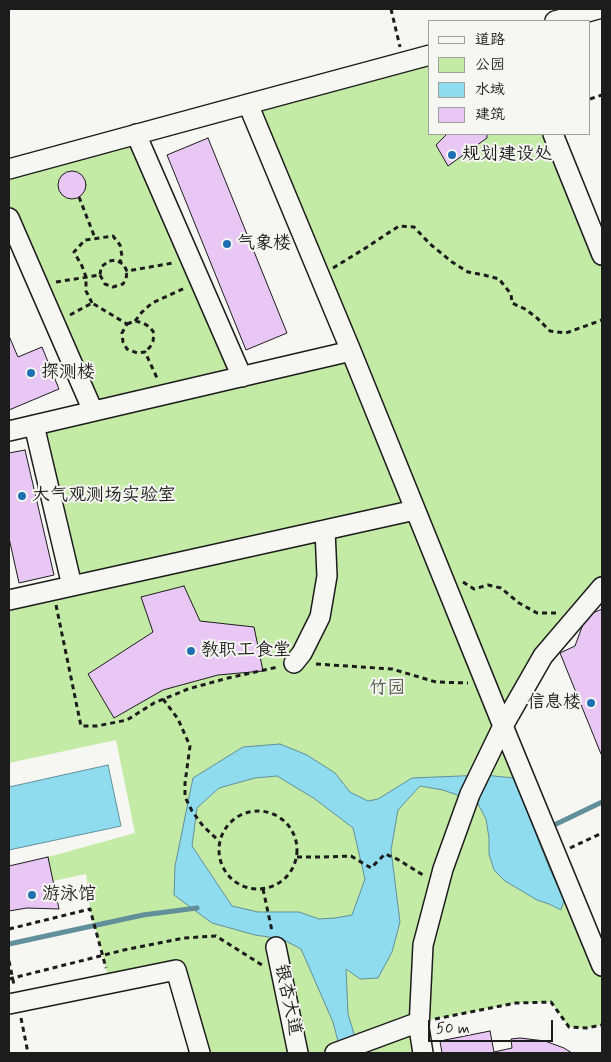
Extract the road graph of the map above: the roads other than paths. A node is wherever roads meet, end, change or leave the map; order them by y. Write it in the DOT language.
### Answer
graph roads {
  1 [pos="598,9"];
  2 [pos="559,20"];
  3 [pos="428,56"];
  4 [pos="248,104"];
  5 [pos="136,134"];
  6 [pos="553,135"];
  7 [pos="9,169"];
  8 [pos="9,218"];
  9 [pos="602,255"];
  10 [pos="351,351"];
  11 [pos="242,377"];
  12 [pos="93,411"];
  13 [pos="34,425"];
  14 [pos="9,431"];
  15 [pos="415,510"];
  16 [pos="325,530"];
  17 [pos="72,586"];
  18 [pos="602,588"];
  19 [pos="9,600"];
  20 [pos="294,663"];
  21 [pos="503,726"];
  22 [pos="276,947"];
  23 [pos="602,966"];
  24 [pos="13,1003"];
  25 [pos="419,1022"];
  26 [pos="200,1053"];
  27 [pos="298,1053"];
  28 [pos="335,1053"];
  29 [pos="423,1053"];
  1 -- 2 [label="street"];
  3 -- 4 [label="street"];
  4 -- 5 [label="street"];
  4 -- 10 [label="street"];
  5 -- 7 [label="street"];
  5 -- 11 [label="street"];
  6 -- 9 [label="street"];
  8 -- 12 [label="street"];
  10 -- 11 [label="street"];
  10 -- 15 [label="street"];
  11 -- 12 [label="street"];
  12 -- 13 [label="street"];
  13 -- 14 [label="street"];
  13 -- 17 [label="street"];
  15 -- 16 [label="street"];
  15 -- 21 [label="street"];
  16 -- 17 [label="street"];
  16 -- 20 [label="street"];
  17 -- 19 [label="street"];
  18 -- 21 [label="street"];
  21 -- 23 [label="street"];
  21 -- 25 [label="street"];
  22 -- 27 [label="street, 银杏大道"];
  24 -- 26 [label="street"];
  25 -- 28 [label="street"];
  25 -- 29 [label="street"];
}
